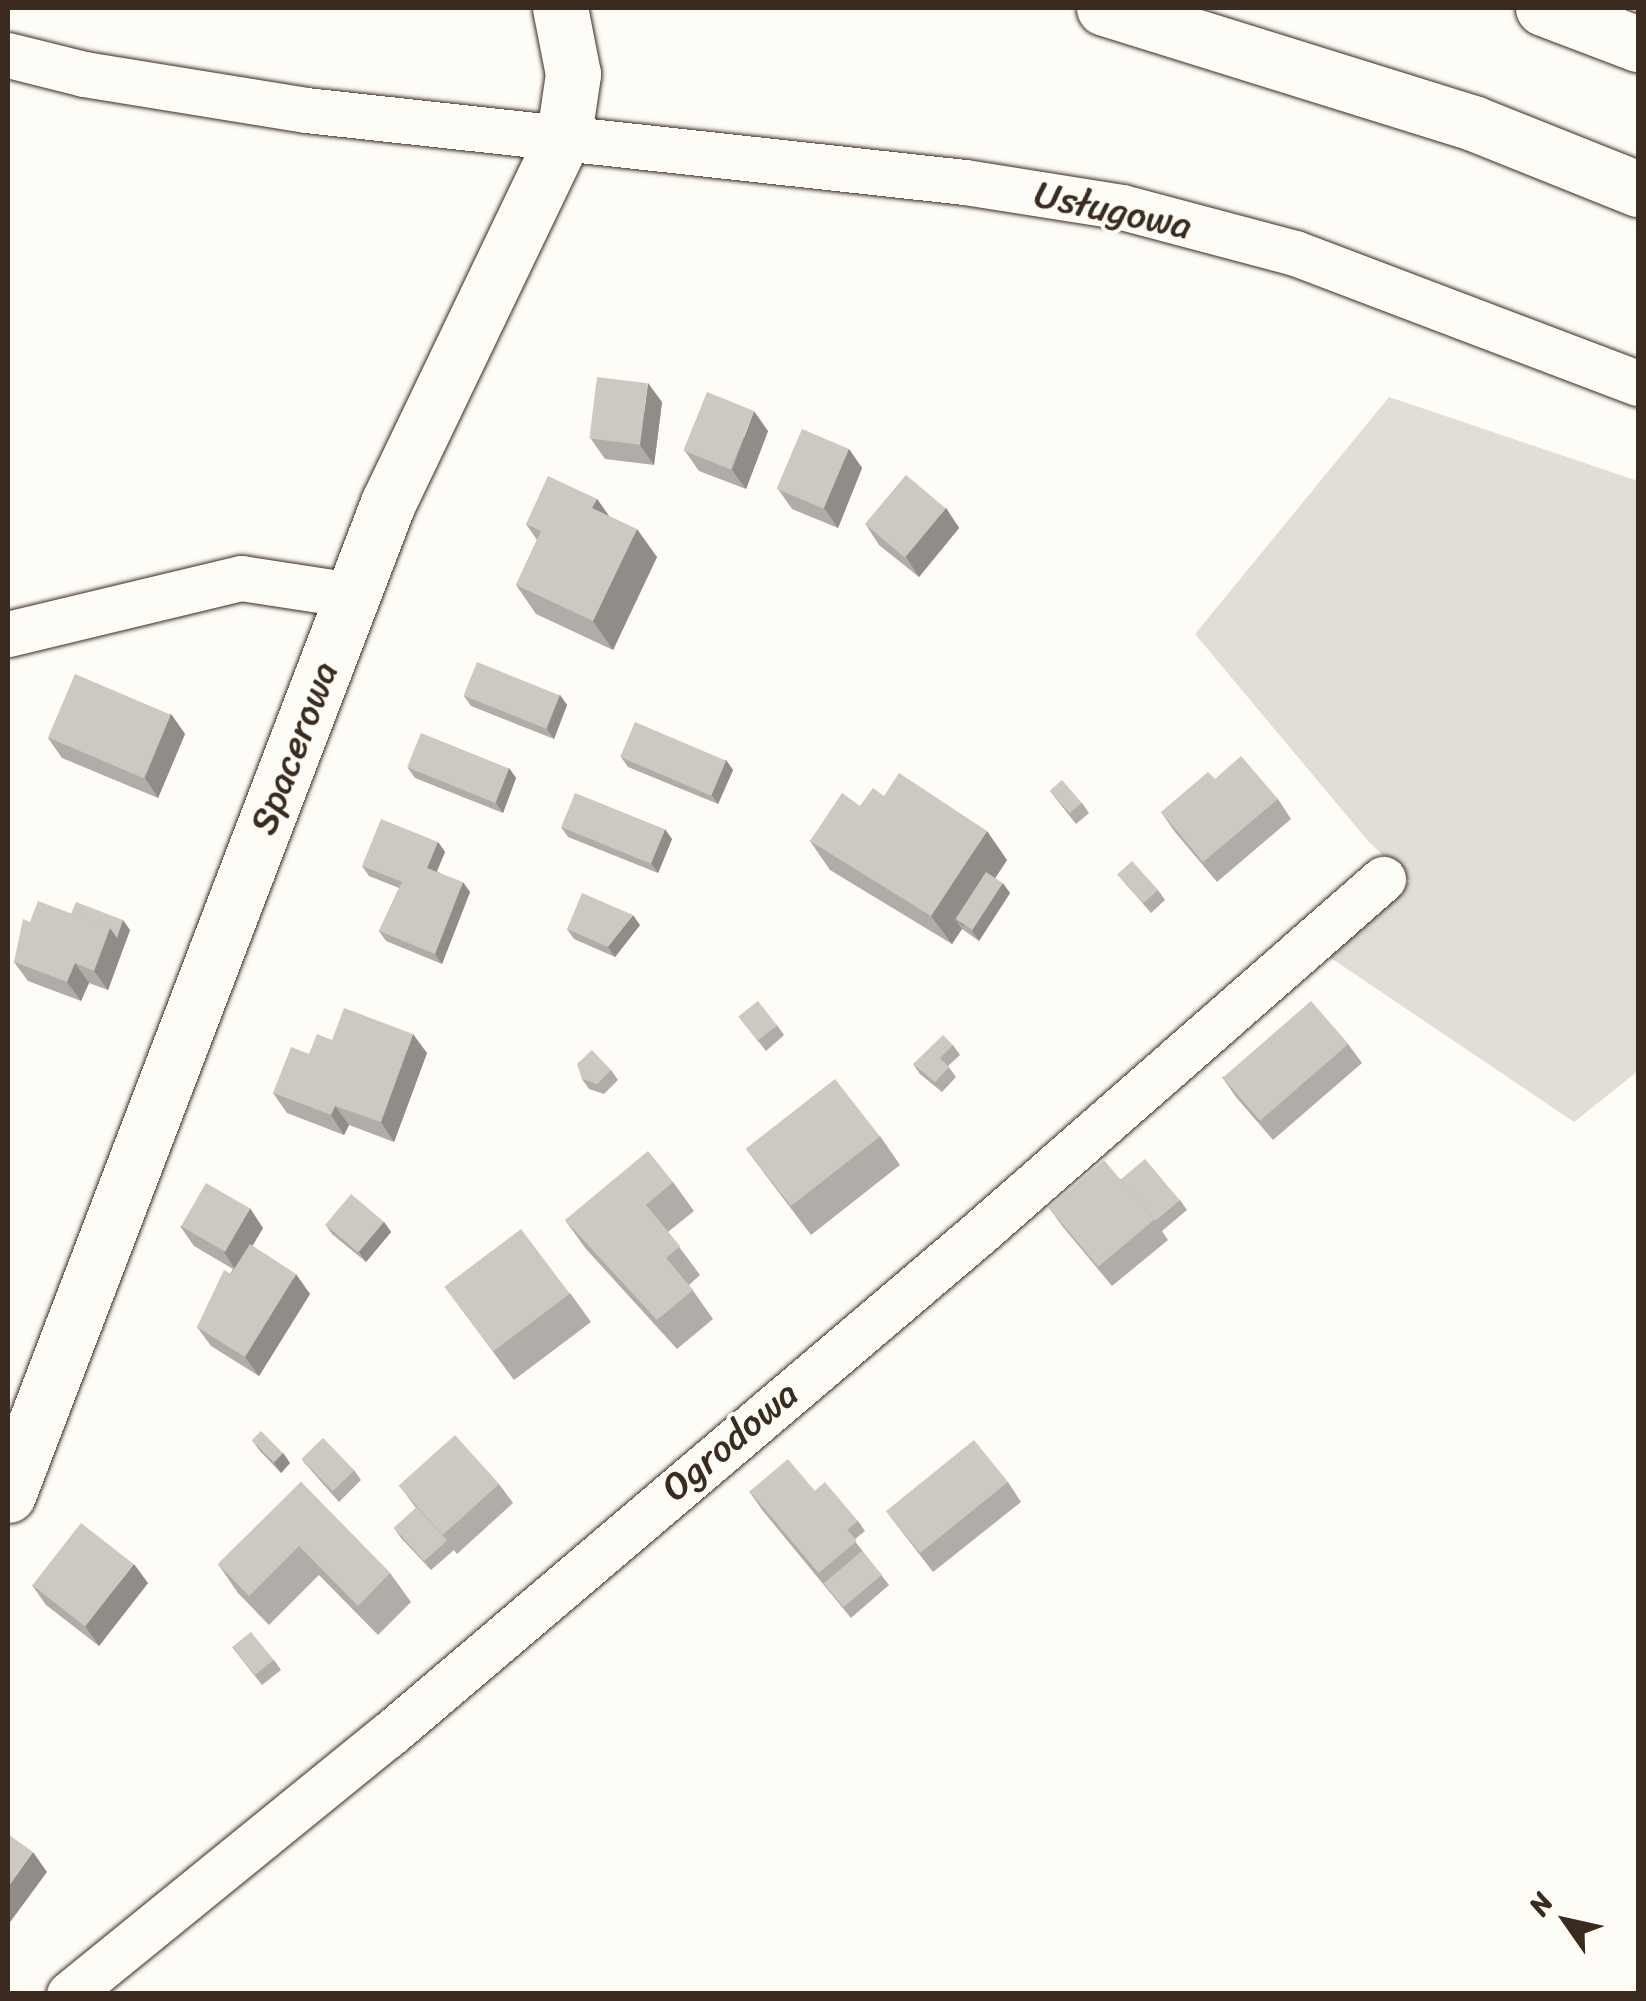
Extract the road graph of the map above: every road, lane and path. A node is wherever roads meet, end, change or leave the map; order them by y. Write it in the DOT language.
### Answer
graph roads {
  1 [pos="560,8"];
  2 [pos="1104,8"];
  3 [pos="1543,8"];
  4 [pos="1638,44"];
  5 [pos="8,55"];
  6 [pos="564,135"];
  7 [pos="1638,188"];
  8 [pos="1638,384"];
  9 [pos="352,595"];
  10 [pos="8,634"];
  11 [pos="1383,879"];
  12 [pos="8,1494"];
  13 [pos="70,1994"];
  1 -- 6 [label="main road, Spacerowa"];
  2 -- 7 [label="main road"];
  3 -- 4 [label="main road"];
  5 -- 6 [label="street, Usługowa"];
  6 -- 8 [label="street, Usługowa"];
  6 -- 9 [label="main road, Spacerowa"];
  9 -- 10 [label="street"];
  9 -- 12 [label="main road, Spacerowa"];
  11 -- 13 [label="street, Ogrodowa"];
}
